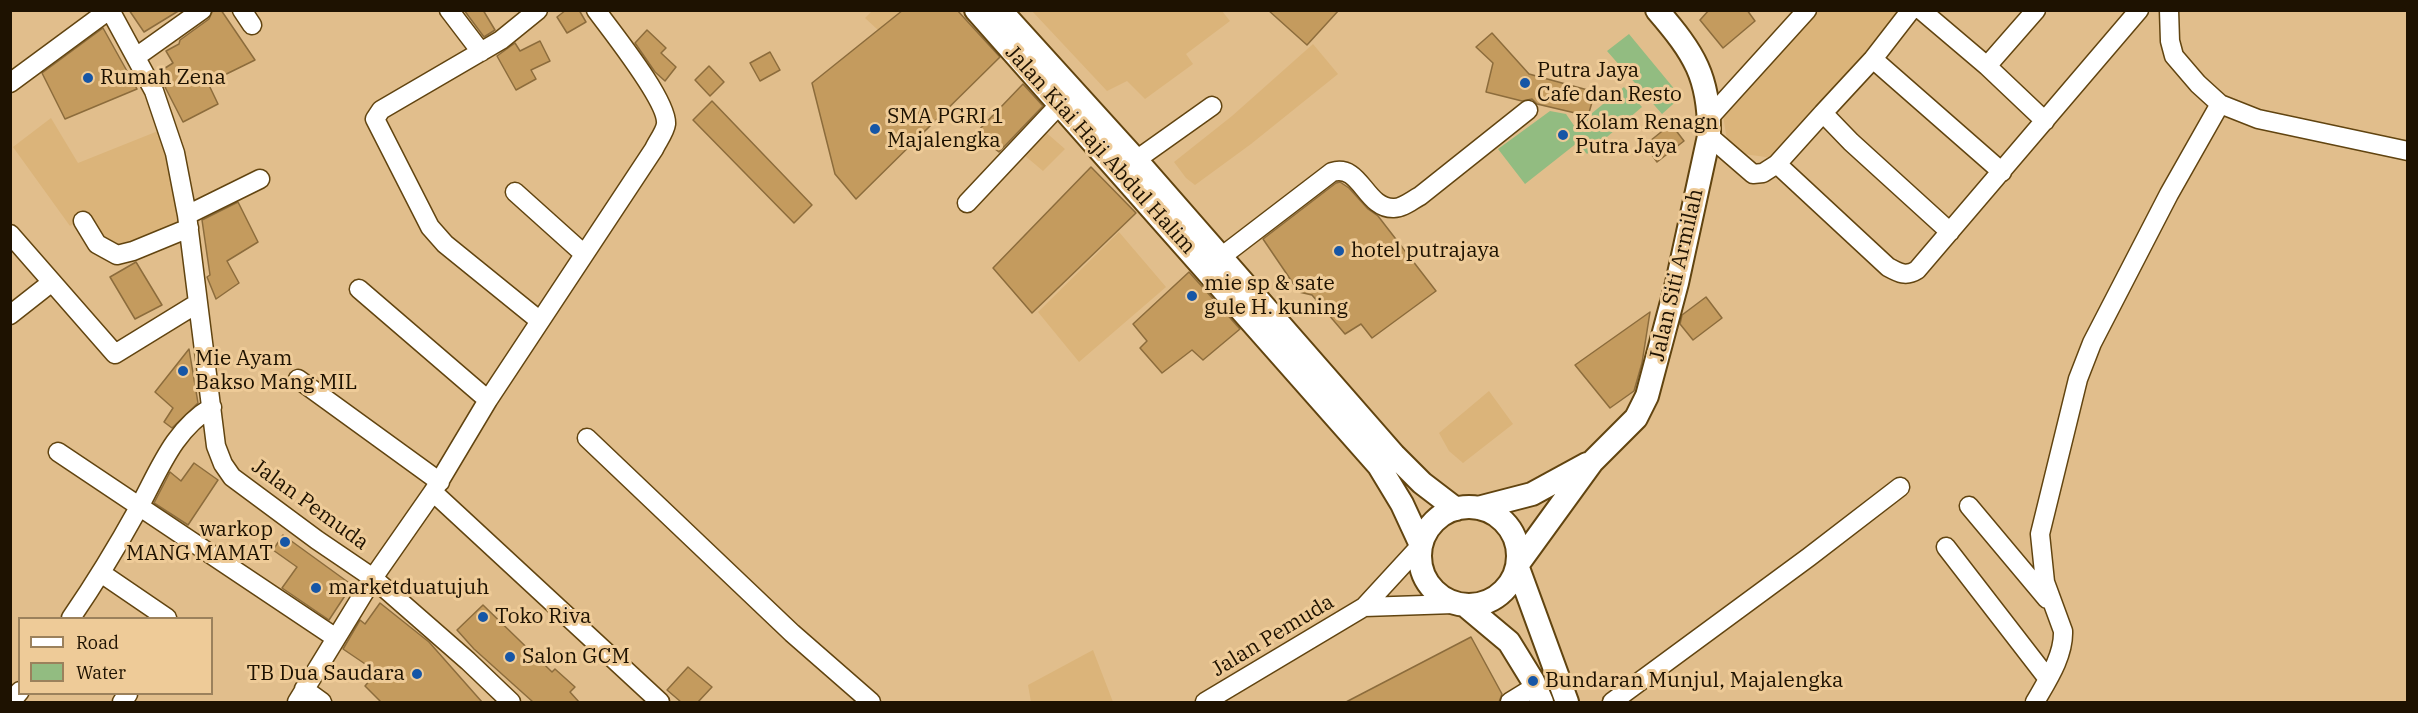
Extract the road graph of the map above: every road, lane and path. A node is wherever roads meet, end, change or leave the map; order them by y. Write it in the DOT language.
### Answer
graph roads {
  1 [pos="110,10"];
  2 [pos="202,10"];
  3 [pos="449,10"];
  4 [pos="538,10"];
  5 [pos="596,10"];
  6 [pos="976,10"];
  7 [pos="1657,10"];
  8 [pos="1807,10"];
  9 [pos="1911,10"];
  10 [pos="1921,10"];
  11 [pos="2036,10"];
  12 [pos="2139,10"];
  13 [pos="2169,10"];
  14 [pos="1006,13"];
  15 [pos="481,52"];
  16 [pos="136,57"];
  17 [pos="1873,59"];
  18 [pos="1987,66"];
  19 [pos="10,83"];
  20 [pos="1060,104"];
  21 [pos="2220,104"];
  22 [pos="1212,106"];
  23 [pos="1528,110"];
  24 [pos="1823,113"];
  25 [pos="2044,121"];
  26 [pos="1709,127"];
  27 [pos="2408,151"];
  28 [pos="1136,160"];
  29 [pos="1777,164"];
  30 [pos="2002,172"];
  31 [pos="260,179"];
  32 [pos="515,192"];
  33 [pos="967,203"];
  34 [pos="83,221"];
  35 [pos="188,222"];
  36 [pos="1950,232"];
  37 [pos="10,234"];
  38 [pos="584,254"];
  39 [pos="1221,257"];
  40 [pos="52,282"];
  41 [pos="359,289"];
  42 [pos="198,303"];
  43 [pos="10,315"];
  44 [pos="540,321"];
  45 [pos="298,379"];
  46 [pos="488,400"];
  47 [pos="212,407"];
  48 [pos="587,438"];
  49 [pos="58,452"];
  50 [pos="1592,462"];
  51 [pos="437,487"];
  52 [pos="1900,487"];
  53 [pos="1970,506"];
  54 [pos="138,507"];
  55 [pos="1467,508"];
  56 [pos="1421,545"];
  57 [pos="1946,546"];
  58 [pos="1518,566"];
  59 [pos="101,573"];
  60 [pos="373,578"];
  61 [pos="1460,605"];
  62 [pos="1364,607"];
  63 [pos="2056,609"];
  64 [pos="71,617"];
  65 [pos="166,617"];
  66 [pos="336,638"];
  67 [pos="2048,679"];
  68 [pos="1539,694"];
  69 [pos="301,696"];
  70 [pos="322,702"];
  71 [pos="511,702"];
  72 [pos="660,702"];
  73 [pos="871,702"];
  74 [pos="1205,702"];
  75 [pos="1510,702"];
  76 [pos="1567,702"];
  77 [pos="1612,702"];
  78 [pos="2035,702"];
  1 -- 16 [label="street, Jalan Pemuda"];
  1 -- 19 [label="street"];
  2 -- 16 [label="street"];
  3 -- 15 [label="street"];
  4 -- 15 [label="street"];
  5 -- 38 [label="street"];
  6 -- 20 [label="main road, Jalan Kiai Haji Abdul Halim"];
  7 -- 26 [label="main road, Jalan Siti Armilah"];
  8 -- 26 [label="street"];
  9 -- 17 [label="street"];
  10 -- 18 [label="street"];
  11 -- 18 [label="street"];
  12 -- 25 [label="street"];
  13 -- 21 [label="street"];
  14 -- 28 [label="main road, Jalan Kiai Haji Abdul Halim"];
  15 -- 44 [label="street"];
  16 -- 35 [label="street, Jalan Pemuda"];
  17 -- 24 [label="street"];
  17 -- 30 [label="street"];
  18 -- 25 [label="street"];
  20 -- 33 [label="street"];
  20 -- 56 [label="main road, Jalan Kiai Haji Abdul Halim"];
  21 -- 27 [label="street"];
  21 -- 63 [label="street"];
  22 -- 28 [label="street"];
  23 -- 39 [label="street"];
  24 -- 29 [label="street"];
  24 -- 36 [label="street"];
  25 -- 30 [label="street"];
  26 -- 29 [label="street"];
  26 -- 50 [label="main road, Jalan Siti Armilah"];
  28 -- 39 [label="main road, Jalan Kiai Haji Abdul Halim"];
  29 -- 36 [label="street"];
  30 -- 36 [label="street"];
  31 -- 35 [label="street"];
  32 -- 38 [label="street"];
  34 -- 35 [label="street"];
  35 -- 42 [label="street, Jalan Pemuda"];
  37 -- 40 [label="street"];
  38 -- 44 [label="street"];
  39 -- 55 [label="main road, Jalan Kiai Haji Abdul Halim"];
  40 -- 42 [label="street"];
  40 -- 43 [label="street"];
  41 -- 46 [label="street"];
  42 -- 47 [label="street, Jalan Pemuda"];
  44 -- 46 [label="street"];
  45 -- 51 [label="street"];
  46 -- 51 [label="street"];
  47 -- 54 [label="street"];
  47 -- 60 [label="street, Jalan Pemuda"];
  48 -- 73 [label="street"];
  49 -- 54 [label="street"];
  50 -- 55 [label="main road"];
  50 -- 58 [label="main road"];
  51 -- 60 [label="street"];
  51 -- 72 [label="street"];
  52 -- 77 [label="street"];
  53 -- 63 [label="street"];
  54 -- 59 [label="street"];
  54 -- 66 [label="street"];
  55 -- 56 [label="main road"];
  55 -- 58 [label="main road"];
  56 -- 61 [label="main road"];
  56 -- 62 [label="street"];
  57 -- 67 [label="street"];
  58 -- 61 [label="main road"];
  58 -- 76 [label="main road"];
  59 -- 64 [label="street"];
  59 -- 65 [label="street"];
  60 -- 66 [label="street"];
  60 -- 71 [label="street, Jalan Pemuda"];
  61 -- 62 [label="street"];
  61 -- 68 [label="main road"];
  62 -- 74 [label="street, Jalan Pemuda"];
  63 -- 67 [label="street"];
  66 -- 69 [label="street"];
  67 -- 78 [label="street"];
  68 -- 75 [label="street"];
  69 -- 70 [label="street"];
}
